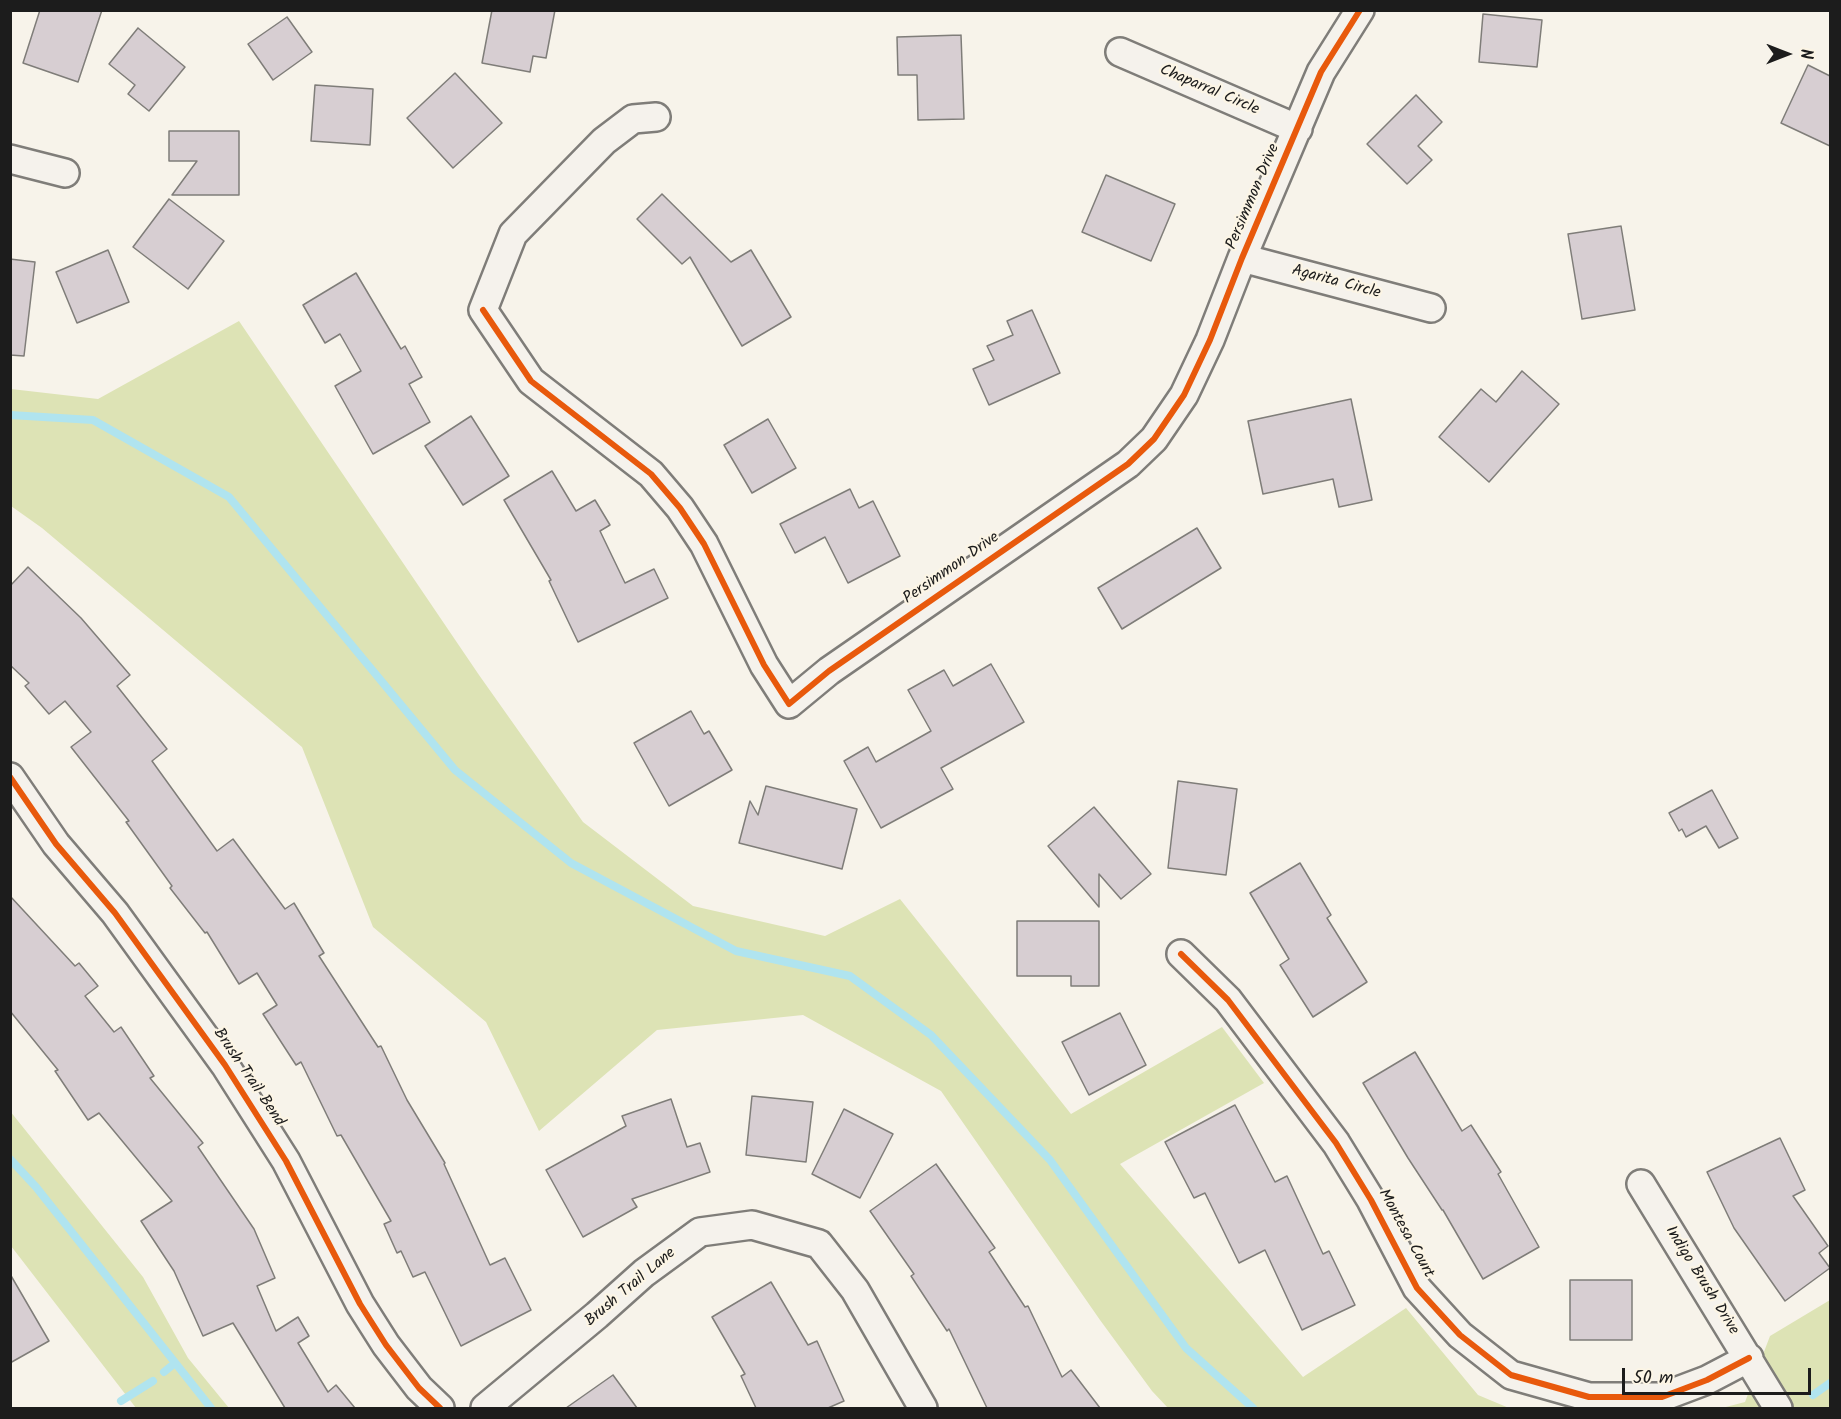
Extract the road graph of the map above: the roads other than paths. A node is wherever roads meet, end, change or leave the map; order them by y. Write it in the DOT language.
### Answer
graph roads {
  1 [pos="1360,10"];
  2 [pos="1120,52"];
  3 [pos="657,117"];
  4 [pos="1298,129"];
  5 [pos="10,159"];
  6 [pos="65,173"];
  7 [pos="1242,258"];
  8 [pos="1431,308"];
  9 [pos="10,777"];
  10 [pos="1181,954"];
  11 [pos="1641,1184"];
  12 [pos="1749,1358"];
  13 [pos="440,1408"];
  14 [pos="485,1408"];
  15 [pos="923,1408"];
  16 [pos="1778,1408"];
  1 -- 4 [label="street, Persimmon Drive"];
  2 -- 4 [label="street, Chaparral Circle"];
  3 -- 7 [label="street, Persimmon Drive"];
  4 -- 7 [label="street, Persimmon Drive"];
  5 -- 6 [label="street"];
  7 -- 8 [label="street, Agarita Circle"];
  9 -- 13 [label="street, Brush Trail Bend"];
  10 -- 12 [label="street, Montesa Court"];
  11 -- 12 [label="street, Indigo Brush Drive"];
  12 -- 16 [label="street, Indigo Brush Drive"];
  14 -- 15 [label="street, Brush Trail Lane"];
}
